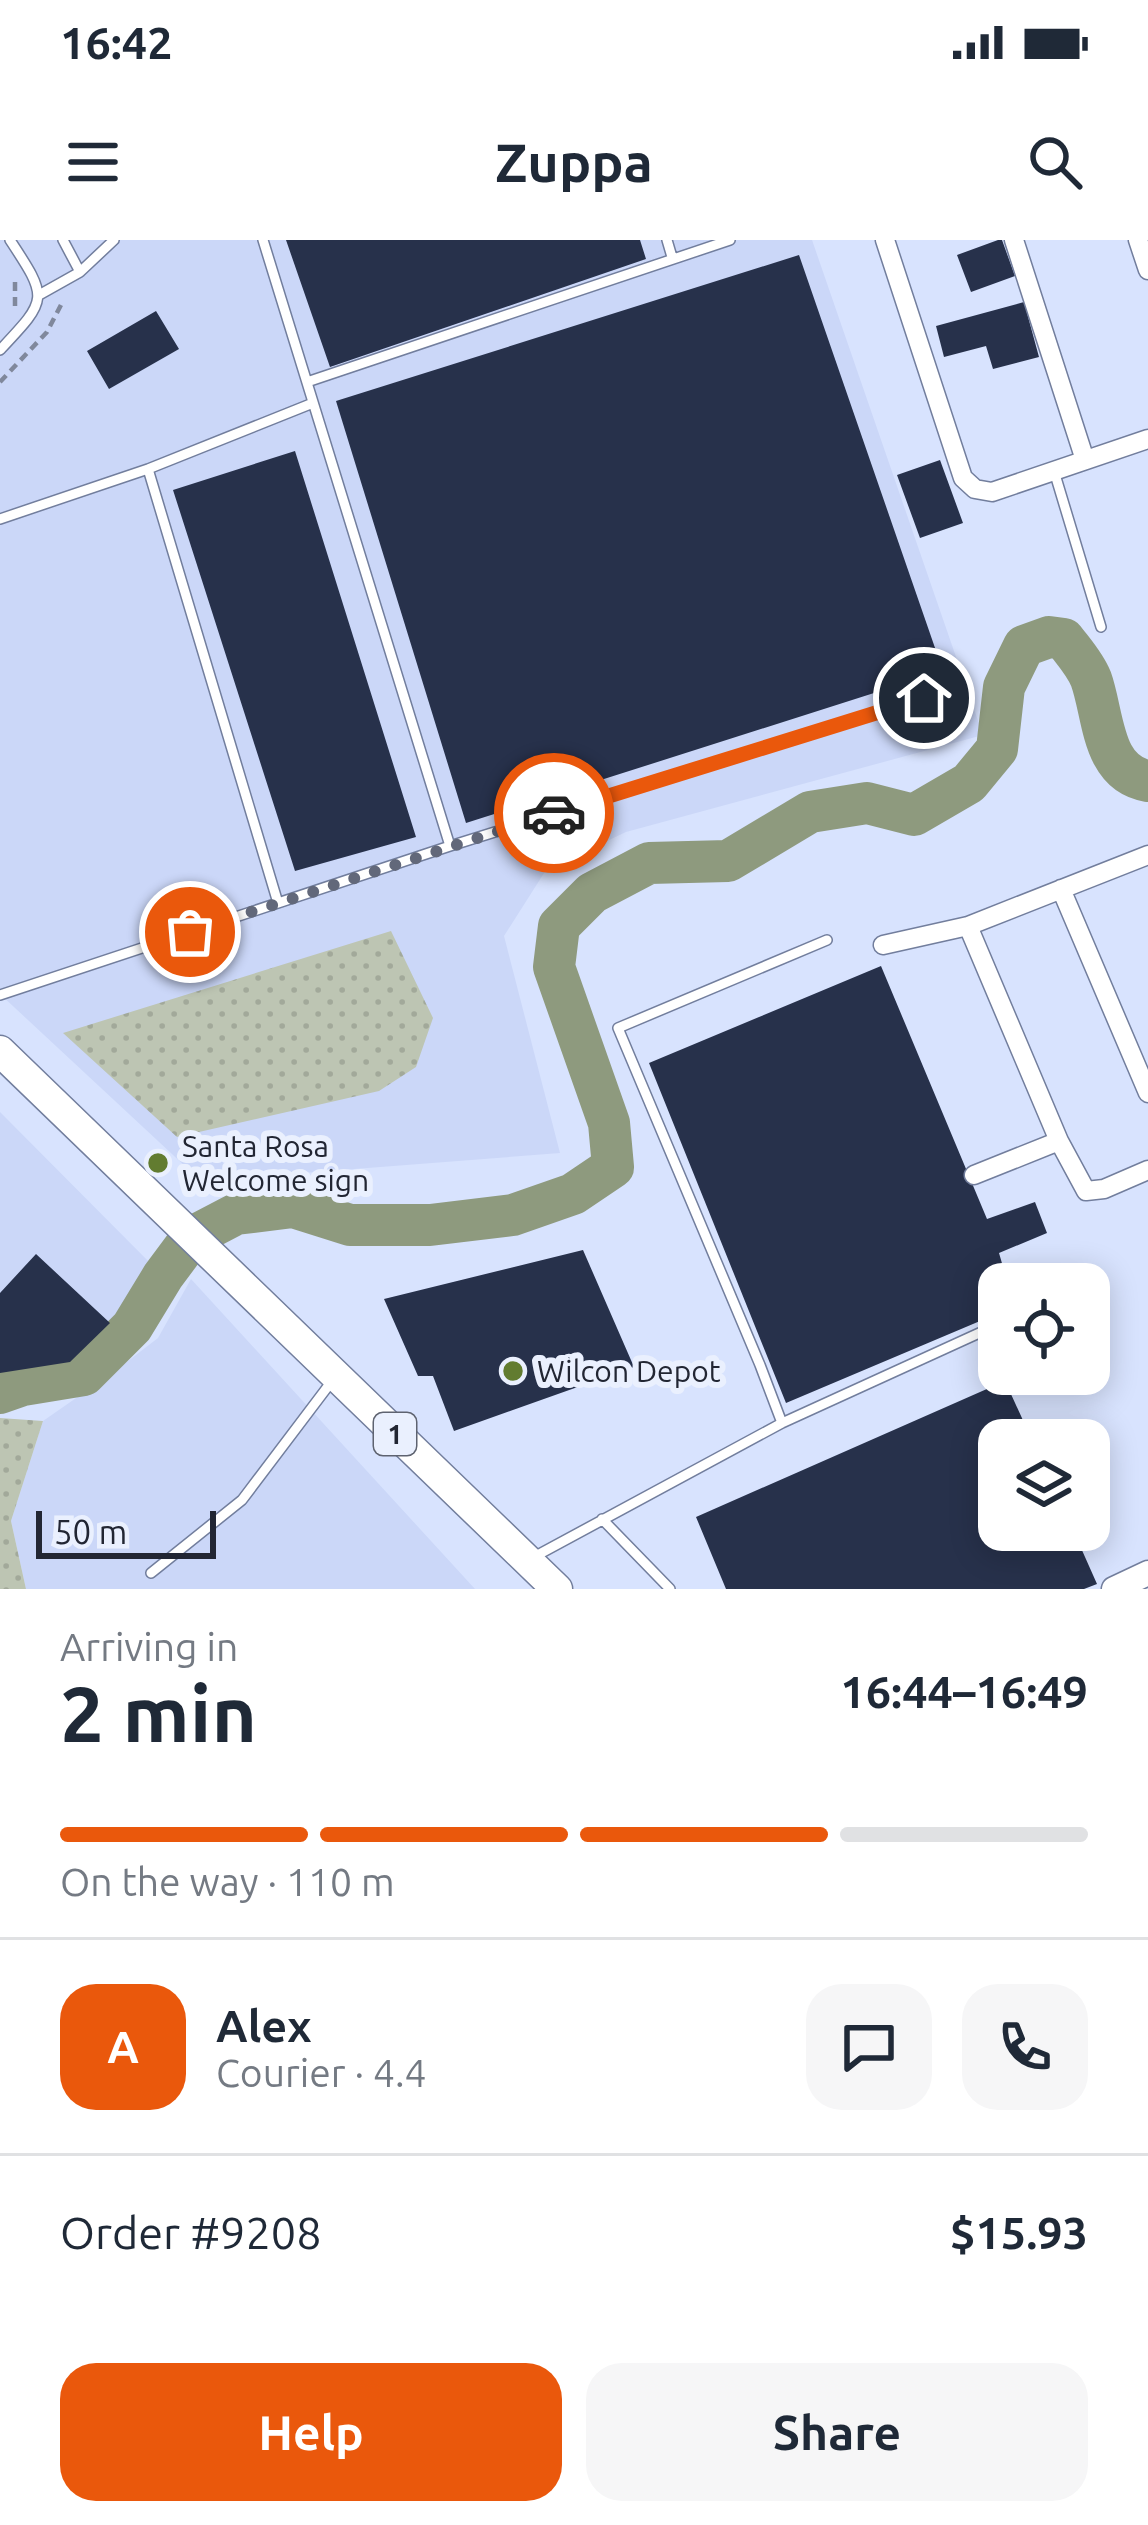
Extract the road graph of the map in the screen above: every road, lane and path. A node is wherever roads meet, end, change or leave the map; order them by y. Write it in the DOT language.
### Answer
graph roads {
  1 [pos="10,240"];
  2 [pos="63,240"];
  3 [pos="114,240"];
  4 [pos="263,240"];
  5 [pos="667,240"];
  6 [pos="730,240"];
  7 [pos="885,240"];
  8 [pos="1014,240"];
  9 [pos="1138,240"];
  10 [pos="672,257"];
  11 [pos="8,269"];
  12 [pos="1148,270"];
  13 [pos="80,272"];
  14 [pos="40,295"];
  15 [pos="14,311"];
  16 [pos="0,350"];
  17 [pos="307,382"];
  18 [pos="313,403"];
  19 [pos="1148,439"];
  20 [pos="1085,460"];
  21 [pos="148,469"];
  22 [pos="1054,471"];
  23 [pos="0,519"];
  24 [pos="1101,627"];
  25 [pos="924,698"];
  26 [pos="450,846"];
  27 [pos="1148,855"];
  28 [pos="1061,890"];
  29 [pos="278,903"];
  30 [pos="968,926"];
  31 [pos="827,940"];
  32 [pos="883,945"];
  33 [pos="0,995"];
  34 [pos="0,1052"];
  35 [pos="1148,1093"];
  36 [pos="1059,1141"];
  37 [pos="1148,1170"];
  38 [pos="974,1174"];
  39 [pos="978,1334"];
  40 [pos="335,1377"];
  41 [pos="782,1424"];
  42 [pos="602,1520"];
  43 [pos="527,1561"];
  44 [pos="151,1573"];
  45 [pos="1148,1574"];
  46 [pos="557,1589"];
  47 [pos="670,1589"];
  48 [pos="1114,1589"];
  1 -- 14 [label="lane"];
  2 -- 13 [label="lane"];
  3 -- 13 [label="lane"];
  4 -- 17 [label="lane"];
  5 -- 10 [label="lane"];
  6 -- 10 [label="lane"];
  7 -- 22 [label="street"];
  8 -- 20 [label="street"];
  9 -- 12 [label="street"];
  10 -- 17 [label="lane"];
  11 -- 15 [label="path"];
  13 -- 14 [label="lane"];
  14 -- 16 [label="lane"];
  17 -- 18 [label="lane"];
  18 -- 21 [label="lane"];
  18 -- 26 [label="lane"];
  19 -- 20 [label="street"];
  20 -- 22 [label="street"];
  21 -- 23 [label="lane"];
  21 -- 29 [label="lane"];
  22 -- 24 [label="lane"];
  25 -- 26 [label="lane"];
  26 -- 29 [label="lane"];
  27 -- 28 [label="street"];
  28 -- 30 [label="street"];
  28 -- 35 [label="street"];
  29 -- 33 [label="lane"];
  30 -- 32 [label="street"];
  30 -- 36 [label="street"];
  31 -- 41 [label="lane"];
  34 -- 40 [label="highway, 1"];
  36 -- 37 [label="street"];
  36 -- 38 [label="street"];
  39 -- 41 [label="lane"];
  40 -- 43 [label="highway, 1"];
  40 -- 44 [label="lane"];
  41 -- 42 [label="lane"];
  42 -- 43 [label="lane"];
  42 -- 47 [label="lane"];
  43 -- 46 [label="highway, 1"];
  45 -- 48 [label="street"];
}
